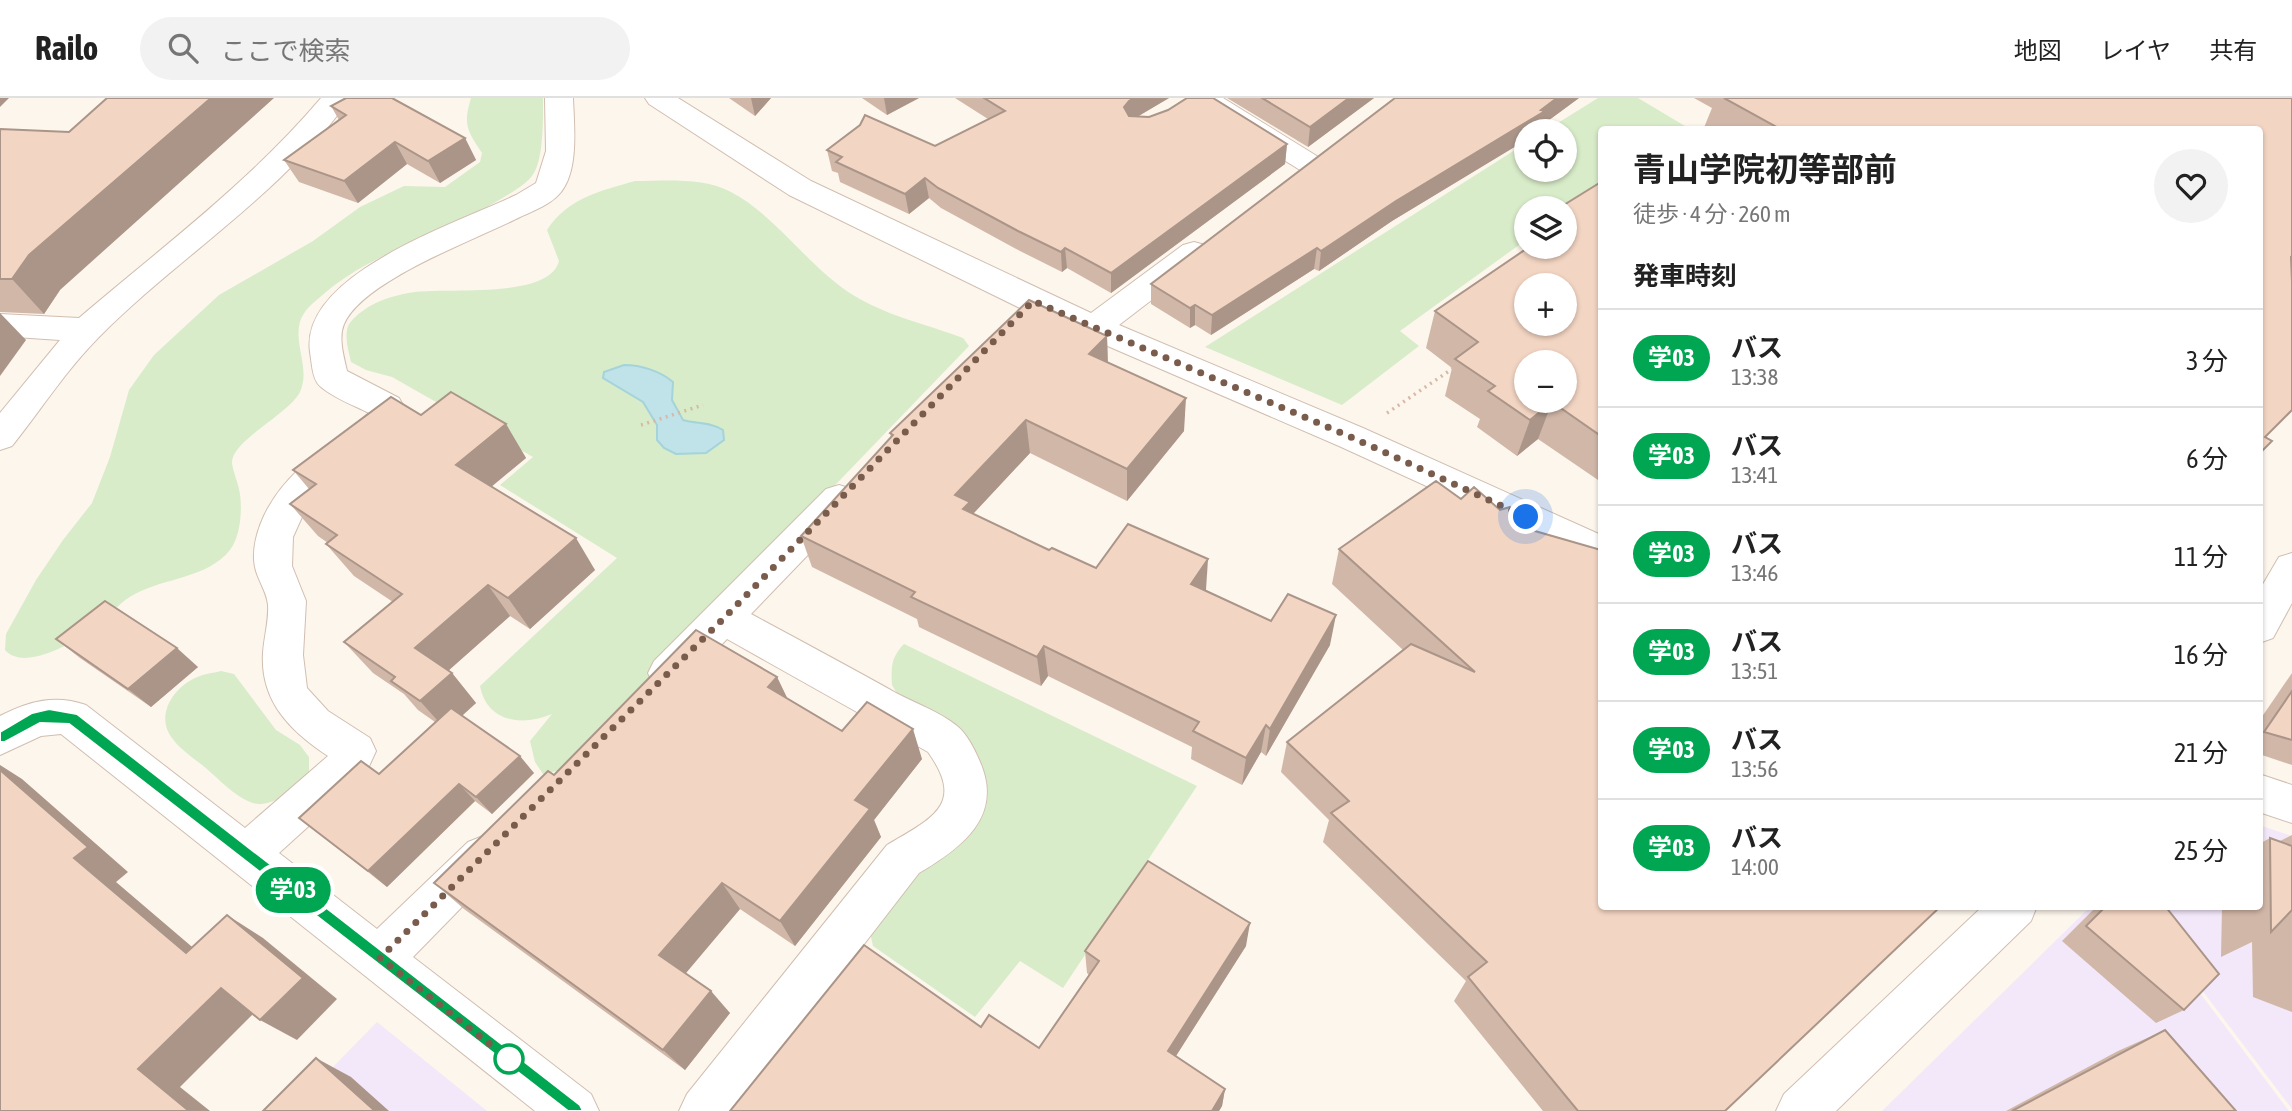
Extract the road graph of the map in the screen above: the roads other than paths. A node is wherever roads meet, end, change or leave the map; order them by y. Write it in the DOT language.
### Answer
graph roads {
  1 [pos="336,98"];
  2 [pos="559,98"];
  3 [pos="659,98"];
  4 [pos="1194,100"];
  5 [pos="1310,164"];
  6 [pos="1211,239"];
  7 [pos="0,325"];
  8 [pos="1093,328"];
  9 [pos="86,330"];
  10 [pos="0,438"];
  11 [pos="867,472"];
  12 [pos="1598,550"];
  13 [pos="2292,568"];
  14 [pos="724,618"];
  15 [pos="2263,620"];
  16 [pos="645,696"];
  17 [pos="0,737"];
  18 [pos="2263,794"];
  19 [pos="2292,804"];
  20 [pos="508,832"];
  21 [pos="247,854"];
  22 [pos="2011,910"];
  23 [pos="380,958"];
  24 [pos="574,1111"];
  25 [pos="704,1111"];
  26 [pos="1801,1111"];
  1 -- 9 [label="street"];
  2 -- 21 [label="street"];
  3 -- 8 [label="street"];
  4 -- 5 [label="street"];
  6 -- 8 [label="street"];
  7 -- 9 [label="street"];
  8 -- 12 [label="street"];
  9 -- 10 [label="street"];
  11 -- 14 [label="street"];
  13 -- 15 [label="street"];
  14 -- 16 [label="street"];
  14 -- 25 [label="street"];
  17 -- 21 [label="street"];
  18 -- 19 [label="street"];
  20 -- 23 [label="street"];
  21 -- 23 [label="street"];
  22 -- 26 [label="street"];
  23 -- 24 [label="street"];
}
